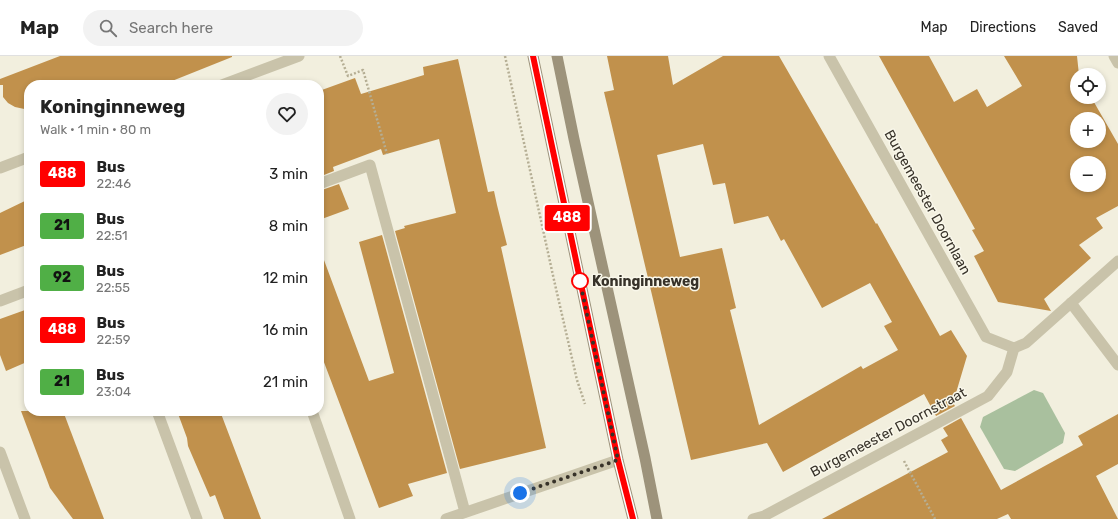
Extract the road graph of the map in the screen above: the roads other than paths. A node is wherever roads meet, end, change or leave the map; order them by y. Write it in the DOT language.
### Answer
graph roads {
  1 [pos="299,56"];
  2 [pos="533,56"];
  3 [pos="557,56"];
  4 [pos="830,56"];
  5 [pos="1114,56"];
  6 [pos="1118,63"];
  7 [pos="235,80"];
  8 [pos="24,159"];
  9 [pos="0,168"];
  10 [pos="324,182"];
  11 [pos="1118,261"];
  12 [pos="24,292"];
  13 [pos="0,301"];
  14 [pos="1071,303"];
  15 [pos="1014,348"];
  16 [pos="1118,365"];
  17 [pos="159,416"];
  18 [pos="314,416"];
  19 [pos="0,452"];
  20 [pos="618,460"];
  21 [pos="465,512"];
  22 [pos="25,519"];
  23 [pos="198,519"];
  24 [pos="350,519"];
  25 [pos="446,519"];
  26 [pos="633,519"];
  27 [pos="657,519"];
  28 [pos="753,519"];
  1 -- 7 [label="street"];
  2 -- 20 [label="main road"];
  3 -- 27 [label="main road"];
  4 -- 15 [label="street, Burgemeester Doornlaan"];
  5 -- 6 [label="street"];
  8 -- 9 [label="street"];
  10 -- 21 [label="street"];
  11 -- 14 [label="street"];
  12 -- 13 [label="street"];
  14 -- 15 [label="street"];
  14 -- 16 [label="street"];
  15 -- 28 [label="street, Burgemeester Doornstraat"];
  17 -- 23 [label="street"];
  18 -- 24 [label="street"];
  19 -- 22 [label="street"];
  20 -- 21 [label="street"];
  20 -- 26 [label="main road"];
  21 -- 25 [label="street"];
}
